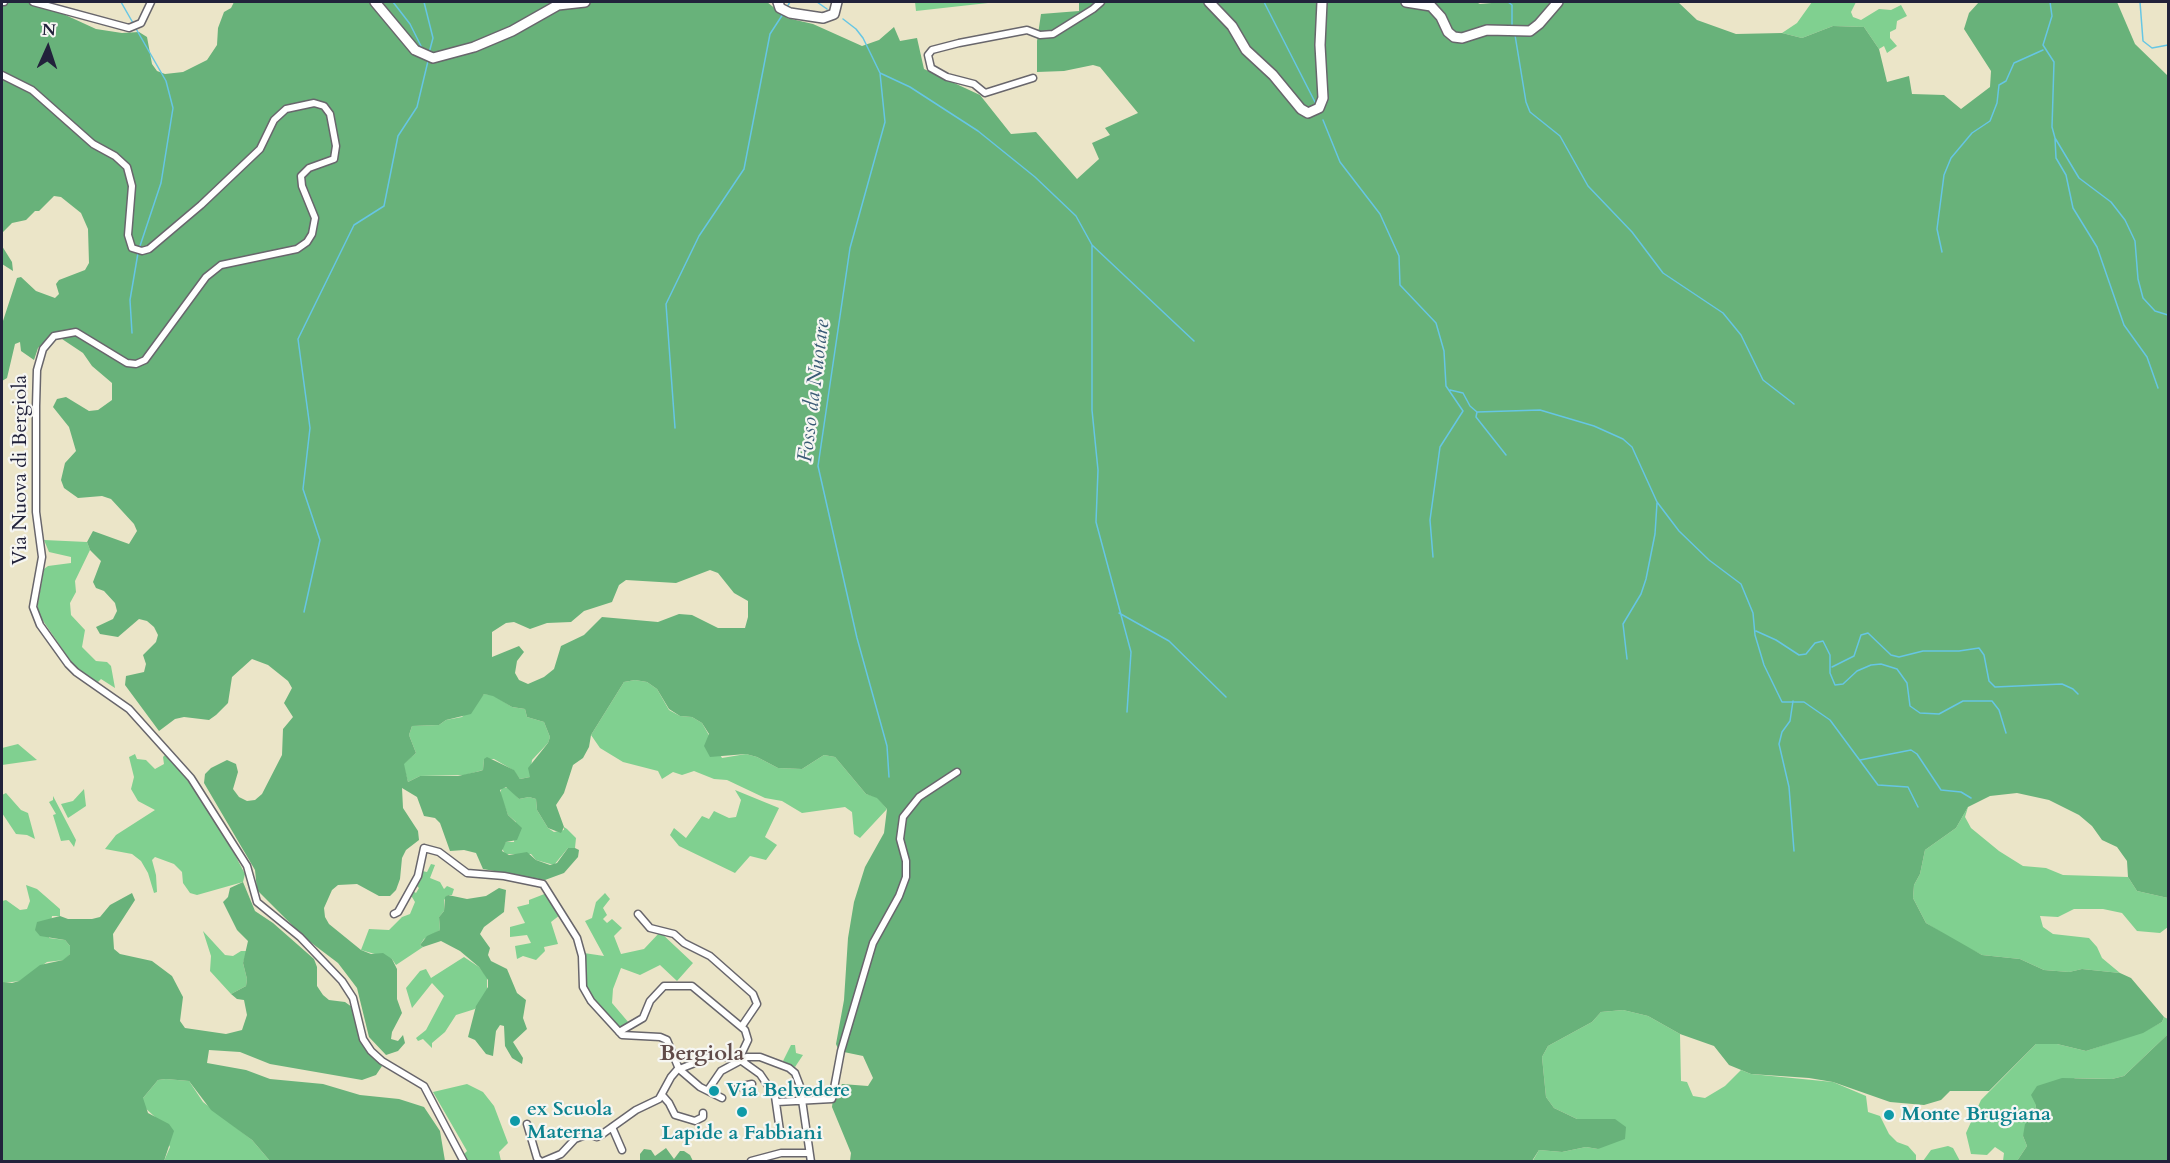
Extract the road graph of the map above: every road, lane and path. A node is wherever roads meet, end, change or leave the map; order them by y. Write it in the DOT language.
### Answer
graph roads {
  1 [pos="33,2"];
  2 [pos="151,2"];
  3 [pos="375,2"];
  4 [pos="585,2"];
  5 [pos="778,2"];
  6 [pos="837,2"];
  7 [pos="1101,2"];
  8 [pos="1209,2"];
  9 [pos="1322,2"];
  10 [pos="1406,2"];
  11 [pos="1558,2"];
  12 [pos="2,75"];
  13 [pos="1033,78"];
  14 [pos="957,772"];
  15 [pos="394,914"];
  16 [pos="638,914"];
  17 [pos="742,1026"];
  18 [pos="619,1032"];
  19 [pos="739,1059"];
  20 [pos="680,1069"];
  21 [pos="752,1084"];
  22 [pos="738,1087"];
  23 [pos="708,1090"];
  24 [pos="662,1095"];
  25 [pos="722,1098"];
  26 [pos="777,1102"];
  27 [pos="802,1102"];
  28 [pos="703,1113"];
  29 [pos="527,1124"];
  30 [pos="612,1127"];
  31 [pos="780,1131"];
  32 [pos="622,1150"];
  33 [pos="808,1153"];
  34 [pos="464,1161"];
  35 [pos="541,1161"];
  36 [pos="751,1161"];
  37 [pos="811,1161"];
  1 -- 2 [label="street"];
  3 -- 4 [label="street"];
  5 -- 6 [label="street"];
  7 -- 13 [label="street"];
  8 -- 9 [label="street"];
  10 -- 11 [label="street"];
  12 -- 34 [label="street, Via Nuova di Bergiola"];
  14 -- 27 [label="street"];
  15 -- 18 [label="street"];
  16 -- 17 [label="street"];
  17 -- 18 [label="street"];
  17 -- 19 [label="street"];
  18 -- 20 [label="street"];
  19 -- 20 [label="street"];
  19 -- 23 [label="street"];
  19 -- 26 [label="street"];
  19 -- 27 [label="street"];
  20 -- 23 [label="street"];
  20 -- 24 [label="street"];
  21 -- 22 [label="street"];
  23 -- 25 [label="street"];
  24 -- 28 [label="street"];
  24 -- 30 [label="street"];
  26 -- 27 [label="street"];
  26 -- 31 [label="street"];
  27 -- 33 [label="street"];
  29 -- 35 [label="street"];
  30 -- 32 [label="street"];
  30 -- 35 [label="street"];
  33 -- 36 [label="street"];
  33 -- 37 [label="street"];
}
